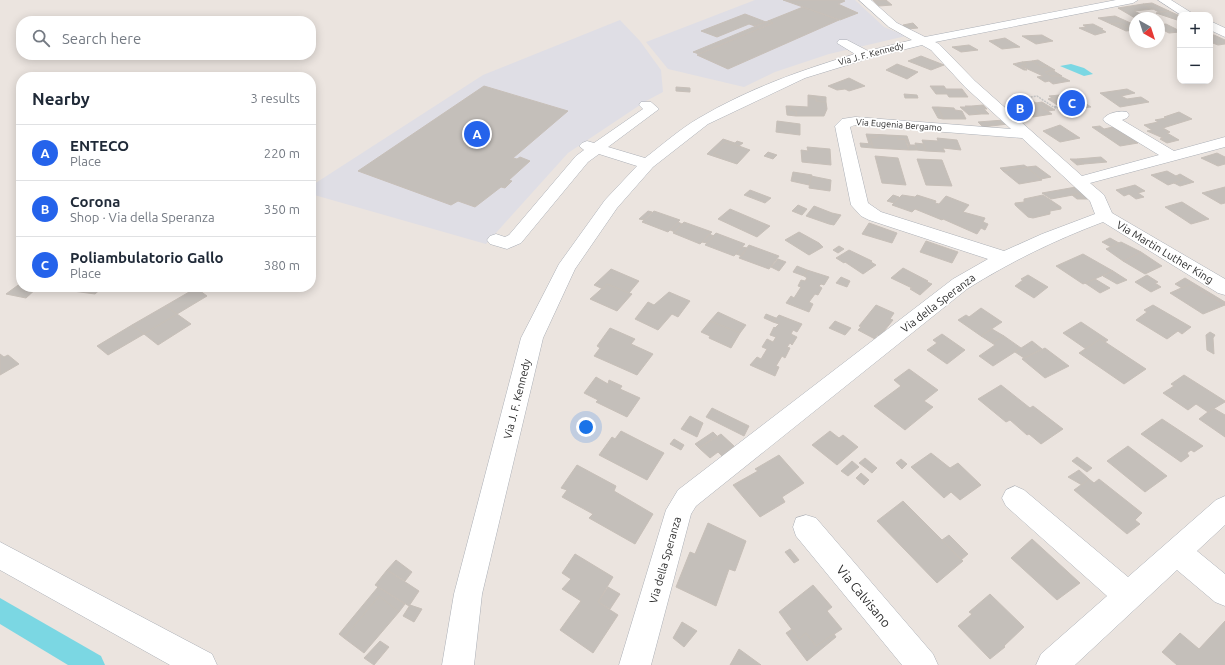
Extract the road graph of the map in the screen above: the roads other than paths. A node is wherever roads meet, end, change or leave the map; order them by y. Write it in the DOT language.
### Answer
graph roads {
  1 [pos="864,0"];
  2 [pos="1153,0"];
  3 [pos="1125,1"];
  4 [pos="1166,3"];
  5 [pos="1183,12"];
  6 [pos="1213,27"];
  7 [pos="1225,33"];
  8 [pos="924,41"];
  9 [pos="843,42"];
  10 [pos="866,55"];
  11 [pos="646,105"];
  12 [pos="1122,115"];
  13 [pos="1026,134"];
  14 [pos="1221,146"];
  15 [pos="589,147"];
  16 [pos="1172,157"];
  17 [pos="647,164"];
  18 [pos="1080,181"];
  19 [pos="1105,216"];
  20 [pos="496,240"];
  21 [pos="1004,258"];
  22 [pos="1225,288"];
  23 [pos="1015,498"];
  24 [pos="1225,508"];
  25 [pos="806,527"];
  26 [pos="1177,552"];
  27 [pos="0,555"];
  28 [pos="1225,592"];
  29 [pos="1128,596"];
  30 [pos="201,665"];
  31 [pos="458,665"];
  32 [pos="635,665"];
  33 [pos="922,665"];
  34 [pos="1052,665"];
  1 -- 8 [label="street"];
  2 -- 4 [label="street"];
  3 -- 8 [label="street, Via J. F. Kennedy"];
  4 -- 5 [label="street"];
  6 -- 7 [label="street"];
  8 -- 10 [label="street, Via J. F. Kennedy"];
  8 -- 13 [label="street"];
  9 -- 10 [label="street"];
  10 -- 17 [label="street, Via J. F. Kennedy"];
  11 -- 15 [label="street"];
  12 -- 16 [label="street"];
  13 -- 18 [label="street"];
  13 -- 21 [label="street, Via Eugenia Bergamo"];
  14 -- 16 [label="street"];
  15 -- 17 [label="street"];
  15 -- 20 [label="street"];
  16 -- 18 [label="street"];
  17 -- 31 [label="street, Via J. F. Kennedy"];
  18 -- 19 [label="street"];
  19 -- 21 [label="street, Via della Speranza"];
  19 -- 22 [label="street, Via Martin Luther King"];
  21 -- 32 [label="street, Via della Speranza"];
  23 -- 29 [label="street"];
  24 -- 26 [label="street"];
  25 -- 33 [label="street, Via Calvisano"];
  26 -- 28 [label="street"];
  26 -- 29 [label="street"];
  27 -- 30 [label="street"];
  29 -- 34 [label="street"];
}
